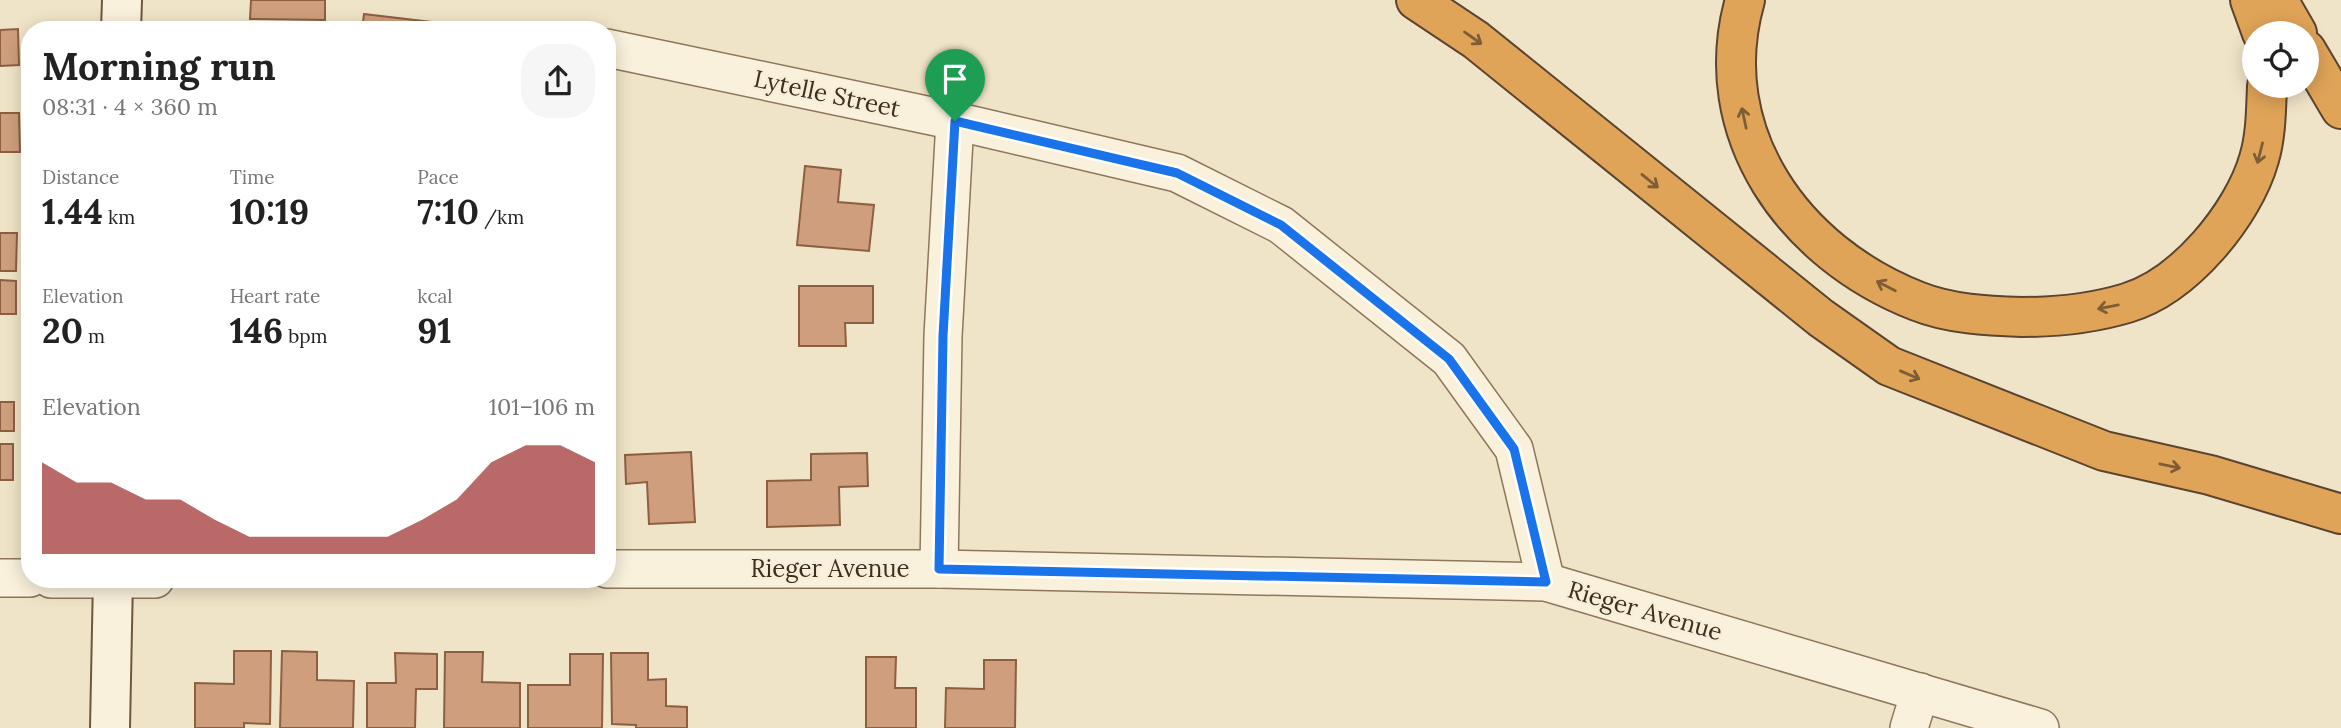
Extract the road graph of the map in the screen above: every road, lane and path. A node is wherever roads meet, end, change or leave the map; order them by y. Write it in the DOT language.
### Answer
graph roads {
  1 [pos="122,0"];
  2 [pos="1416,0"];
  3 [pos="1745,0"];
  4 [pos="2250,0"];
  5 [pos="2278,0"];
  6 [pos="121,21"];
  7 [pos="2258,21"];
  8 [pos="2290,21"];
  9 [pos="616,50"];
  10 [pos="2319,72"];
  11 [pos="2267,98"];
  12 [pos="2341,109"];
  13 [pos="955,121"];
  14 [pos="2341,514"];
  15 [pos="616,569"];
  16 [pos="939,569"];
  17 [pos="0,578"];
  18 [pos="21,579"];
  19 [pos="1546,582"];
  20 [pos="113,588"];
  21 [pos="1920,692"];
  22 [pos="110,728"];
  23 [pos="1909,728"];
  24 [pos="2040,728"];
  1 -- 6 [label="main road"];
  2 -- 14 [label="highway, one-way"];
  11 -- 3 [label="highway, one-way"];
  4 -- 7 [label="highway"];
  5 -- 8 [label="highway"];
  9 -- 13 [label="street, Lytelle Street"];
  10 -- 12 [label="highway"];
  13 -- 16 [label="street"];
  13 -- 19 [label="street, Lytelle Street"];
  15 -- 16 [label="street, Rieger Avenue"];
  16 -- 19 [label="street, Rieger Avenue"];
  17 -- 18 [label="street"];
  19 -- 21 [label="street, Rieger Avenue"];
  20 -- 22 [label="main road"];
  21 -- 23 [label="street"];
  21 -- 24 [label="street, Rieger Avenue"];
}
